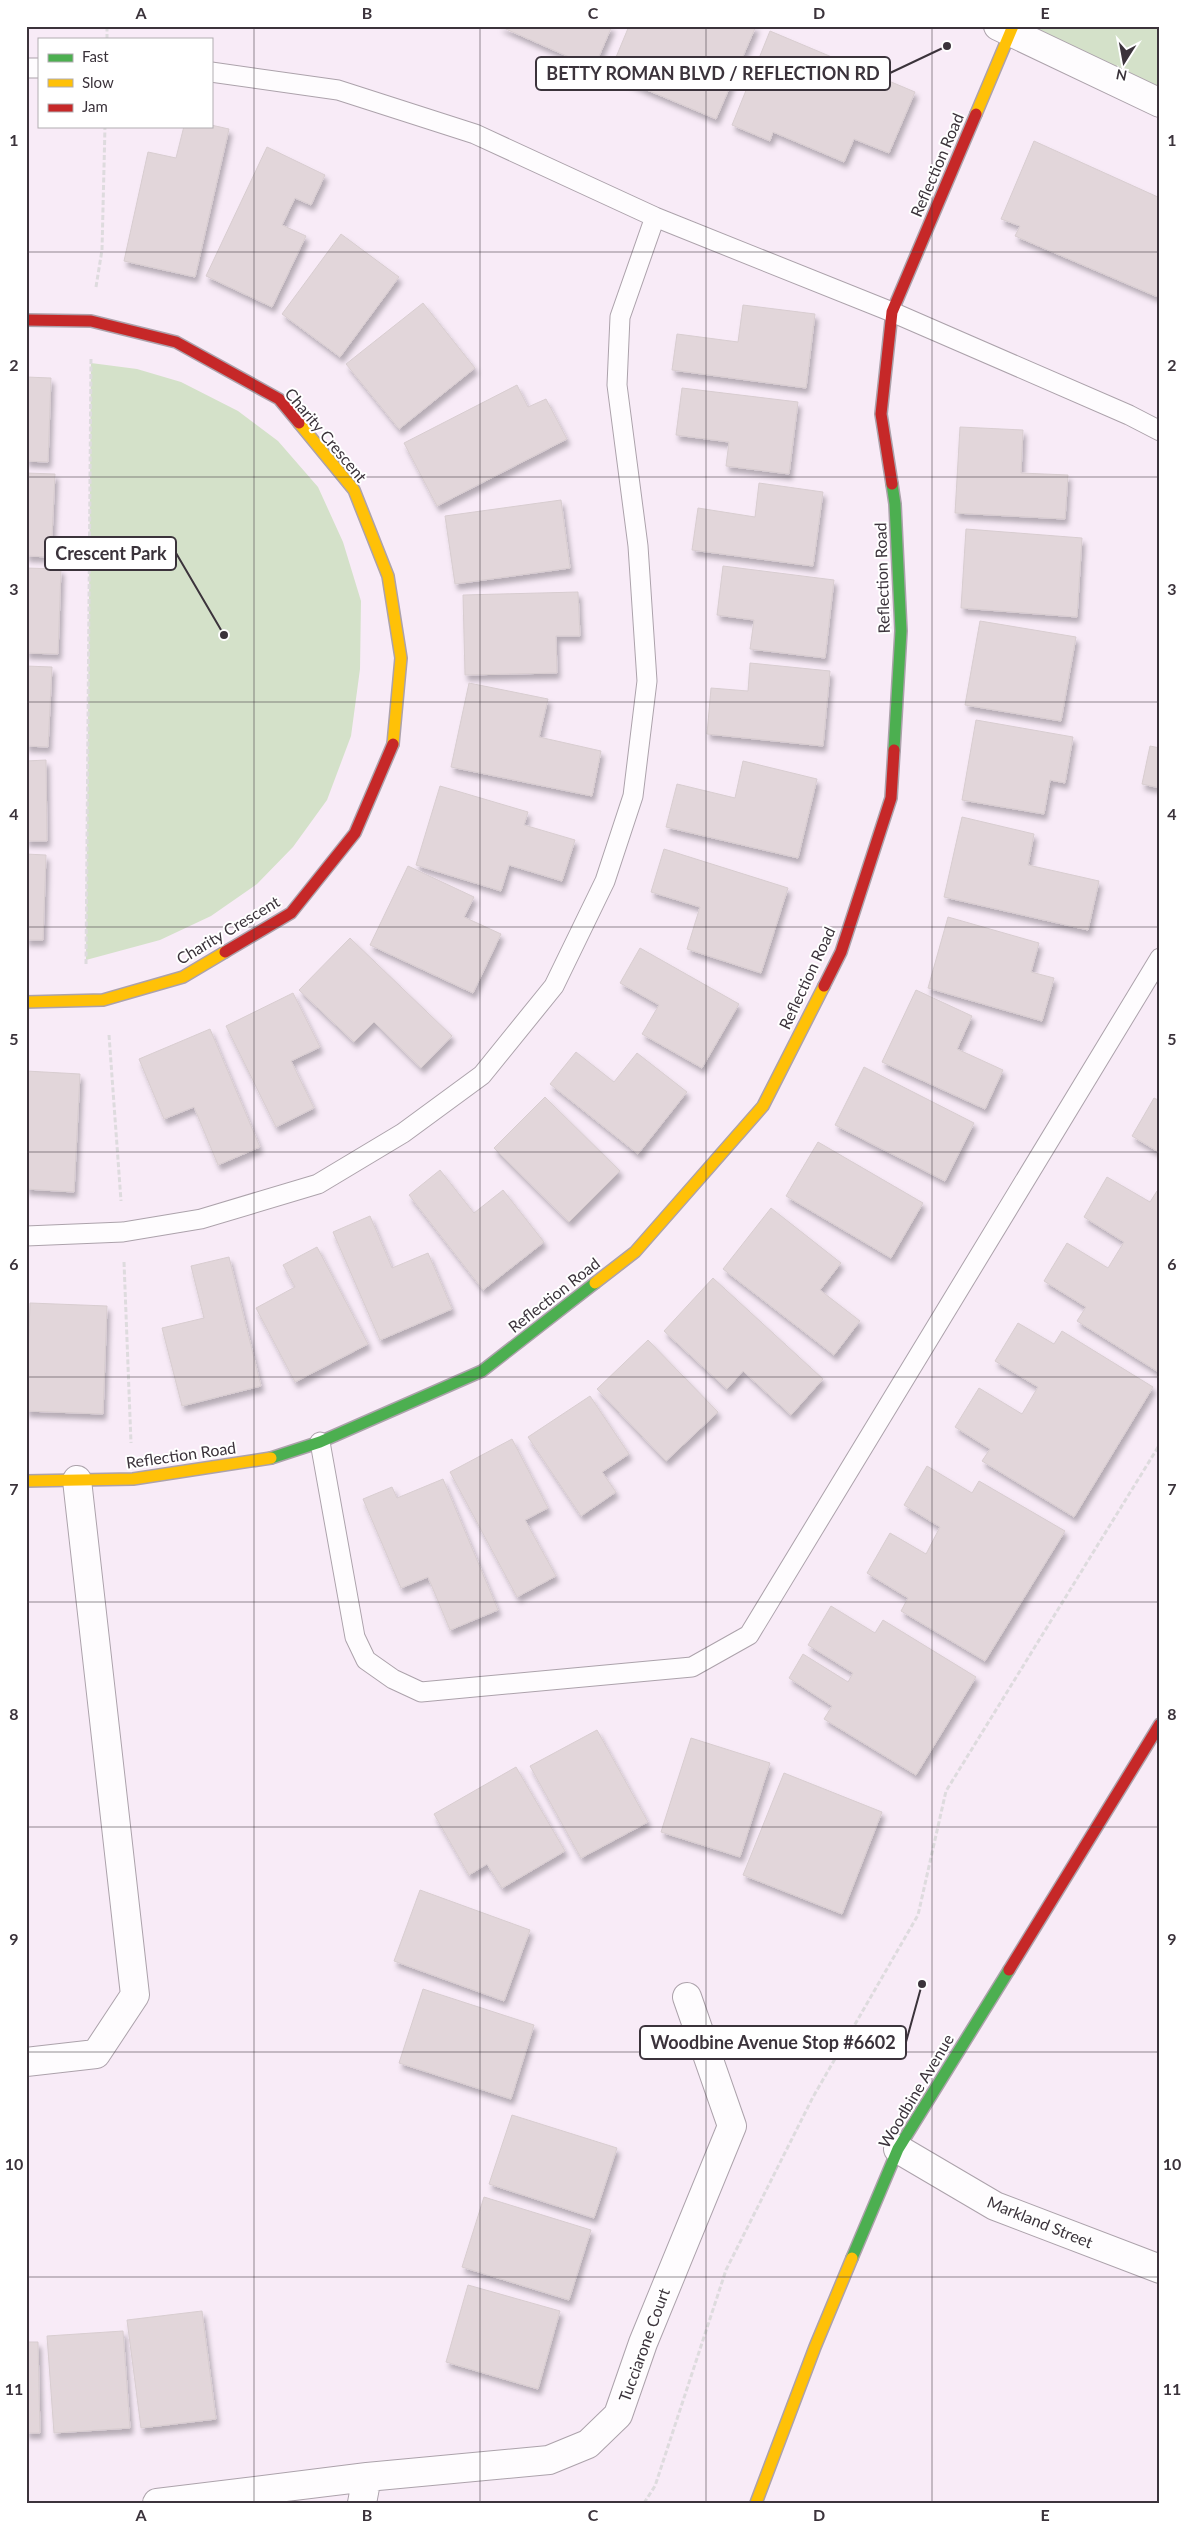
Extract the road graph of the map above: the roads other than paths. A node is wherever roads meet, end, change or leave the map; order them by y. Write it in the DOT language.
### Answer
graph roads {
  1 [pos="1007,28"];
  2 [pos="212,72"];
  3 [pos="1160,103"];
  4 [pos="654,217"];
  5 [pos="892,312"];
  6 [pos="26,320"];
  7 [pos="1160,431"];
  8 [pos="1160,958"];
  9 [pos="26,1002"];
  10 [pos="26,1236"];
  11 [pos="320,1442"];
  12 [pos="77,1480"];
  13 [pos="26,1481"];
  14 [pos="1160,1724"];
  15 [pos="687,1997"];
  16 [pos="26,2062"];
  17 [pos="898,2149"];
  18 [pos="1160,2269"];
  19 [pos="367,2477"];
  20 [pos="157,2503"];
  21 [pos="362,2503"];
  22 [pos="756,2503"];
  1 -- 3 [label="street"];
  1 -- 5 [label="street, Reflection Road"];
  2 -- 4 [label="lane"];
  4 -- 5 [label="lane"];
  4 -- 10 [label="lane"];
  5 -- 7 [label="lane"];
  5 -- 11 [label="street, Reflection Road"];
  6 -- 9 [label="street, Charity Crescent"];
  8 -- 11 [label="lane"];
  11 -- 12 [label="street, Reflection Road"];
  12 -- 13 [label="street, Reflection Road"];
  12 -- 16 [label="street"];
  14 -- 17 [label="street, Woodbine Avenue"];
  15 -- 19 [label="street, Tucciarone Court"];
  17 -- 18 [label="street, Markland Street"];
  17 -- 22 [label="street, Woodbine Avenue"];
  19 -- 20 [label="street, Tucciarone Court"];
  19 -- 21 [label="street"];
}
